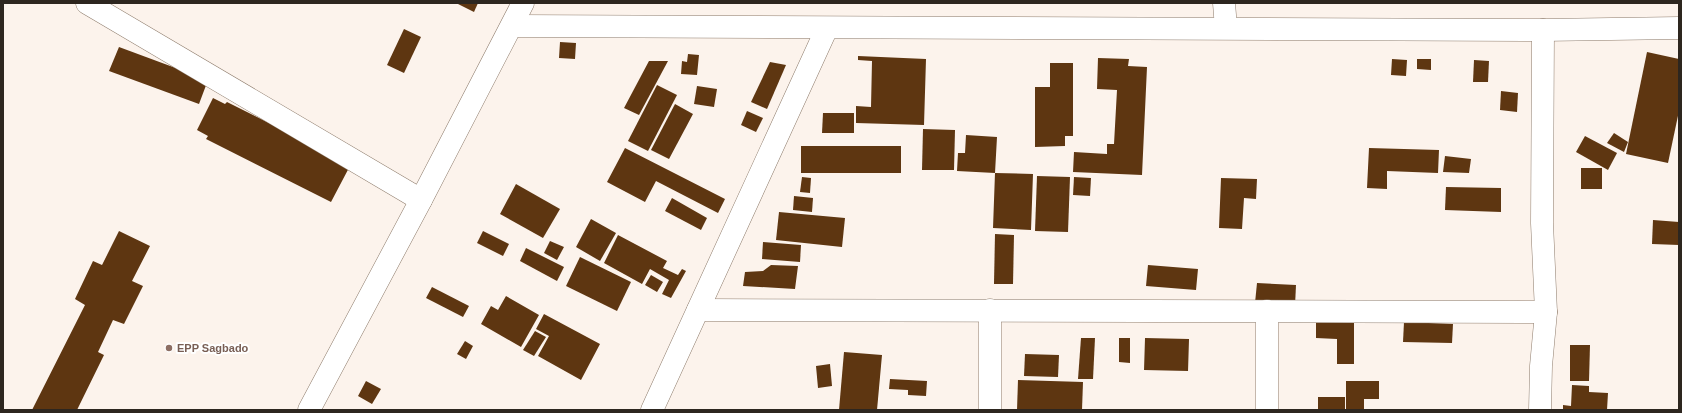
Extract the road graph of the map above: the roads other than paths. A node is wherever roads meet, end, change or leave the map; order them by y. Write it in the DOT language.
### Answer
graph roads {
  1 [pos="86,3"];
  2 [pos="524,3"];
  3 [pos="1224,3"];
  4 [pos="512,26"];
  5 [pos="827,28"];
  6 [pos="1226,28"];
  7 [pos="1679,28"];
  8 [pos="1543,30"];
  9 [pos="422,200"];
  10 [pos="698,310"];
  11 [pos="990,310"];
  12 [pos="1267,311"];
  13 [pos="1546,312"];
  14 [pos="309,410"];
  15 [pos="652,410"];
  16 [pos="990,410"];
  17 [pos="1267,410"];
  18 [pos="1540,410"];
  1 -- 9 [label="street"];
  2 -- 4 [label="street"];
  3 -- 6 [label="street"];
  4 -- 5 [label="street"];
  4 -- 9 [label="street"];
  5 -- 6 [label="street"];
  5 -- 10 [label="street"];
  6 -- 8 [label="street"];
  7 -- 8 [label="street"];
  8 -- 13 [label="street"];
  9 -- 14 [label="street"];
  10 -- 11 [label="street"];
  10 -- 15 [label="street"];
  11 -- 12 [label="street"];
  11 -- 16 [label="street"];
  12 -- 13 [label="street"];
  12 -- 17 [label="street"];
  13 -- 18 [label="street"];
}
